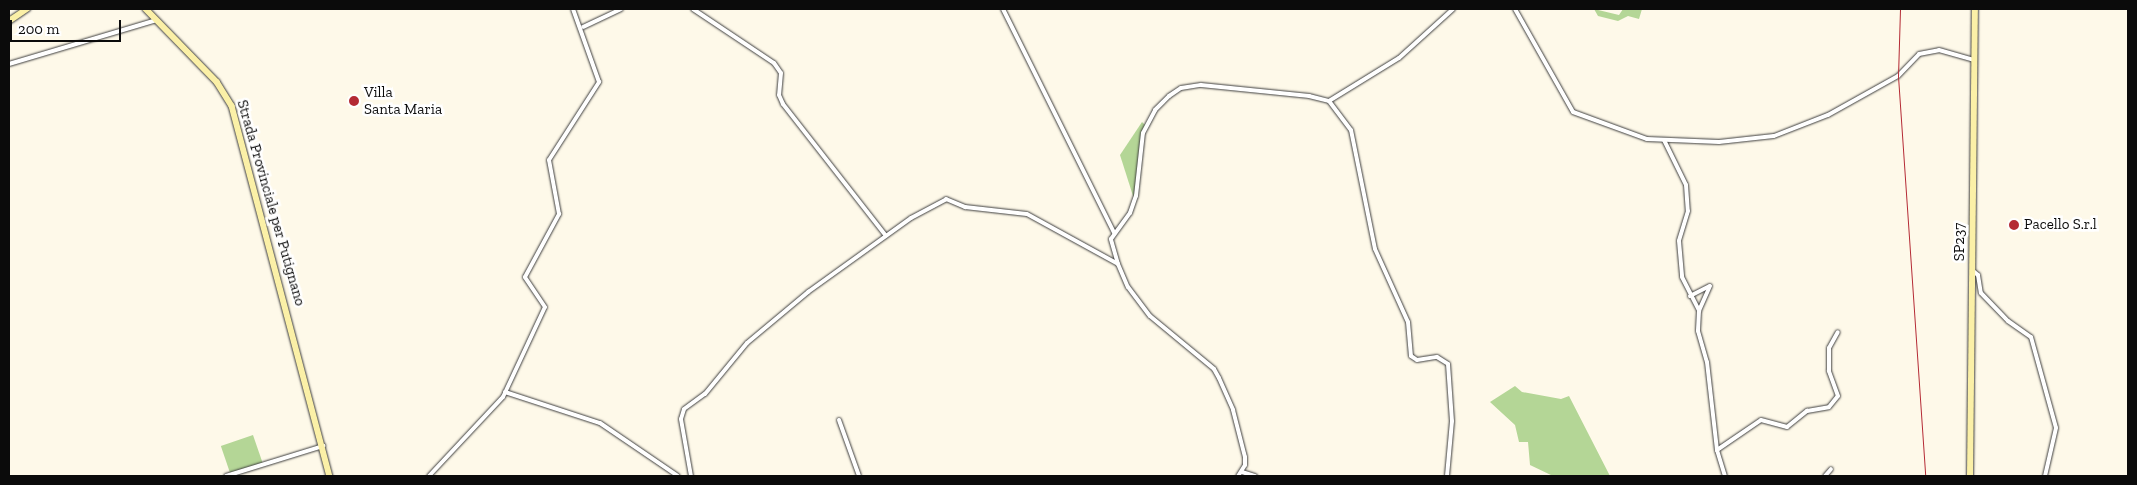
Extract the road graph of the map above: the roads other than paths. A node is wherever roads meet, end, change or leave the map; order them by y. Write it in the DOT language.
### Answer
graph roads {
  1 [pos="27,9"];
  2 [pos="146,9"];
  3 [pos="573,9"];
  4 [pos="621,9"];
  5 [pos="693,9"];
  6 [pos="1003,9"];
  7 [pos="1453,9"];
  8 [pos="1515,9"];
  9 [pos="1975,9"];
  10 [pos="157,20"];
  11 [pos="9,21"];
  12 [pos="582,27"];
  13 [pos="1975,60"];
  14 [pos="9,64"];
  15 [pos="1329,101"];
  16 [pos="1664,140"];
  17 [pos="1114,233"];
  18 [pos="886,236"];
  19 [pos="1118,264"];
  20 [pos="1972,270"];
  21 [pos="1690,296"];
  22 [pos="1698,311"];
  23 [pos="1838,332"];
  24 [pos="505,392"];
  25 [pos="839,420"];
  26 [pos="323,446"];
  27 [pos="1717,450"];
  28 [pos="1831,469"];
  29 [pos="1242,472"];
  30 [pos="226,476"];
  31 [pos="330,476"];
  32 [pos="429,476"];
  33 [pos="678,476"];
  34 [pos="691,476"];
  35 [pos="859,476"];
  36 [pos="1238,476"];
  37 [pos="1255,476"];
  38 [pos="1447,476"];
  39 [pos="1725,476"];
  40 [pos="1825,476"];
  41 [pos="1970,476"];
  42 [pos="2044,476"];
  1 -- 11 [label="main road"];
  2 -- 10 [label="main road, Strada Provinciale per Putignano"];
  3 -- 12 [label="street"];
  4 -- 12 [label="street"];
  5 -- 18 [label="street"];
  6 -- 17 [label="street"];
  7 -- 15 [label="street"];
  8 -- 16 [label="street"];
  9 -- 13 [label="main road, SP237 / SP237"];
  10 -- 14 [label="street"];
  10 -- 26 [label="main road, Strada Provinciale per Putignano"];
  12 -- 24 [label="street"];
  13 -- 16 [label="street"];
  13 -- 20 [label="main road, SP237 / SP237"];
  15 -- 17 [label="street"];
  15 -- 38 [label="street"];
  16 -- 21 [label="street"];
  17 -- 19 [label="street"];
  18 -- 19 [label="street"];
  18 -- 34 [label="street"];
  19 -- 29 [label="street"];
  20 -- 41 [label="main road, SP237 / SP237"];
  20 -- 42 [label="street"];
  21 -- 22 [label="street"];
  21 -- 22 [label="street"];
  22 -- 27 [label="street"];
  23 -- 27 [label="street"];
  24 -- 32 [label="street"];
  24 -- 33 [label="street"];
  25 -- 35 [label="street"];
  26 -- 30 [label="street"];
  26 -- 31 [label="main road, Strada Provinciale per Putignano"];
  27 -- 39 [label="street"];
  28 -- 40 [label="street"];
  29 -- 36 [label="street"];
  29 -- 37 [label="street"];
}
